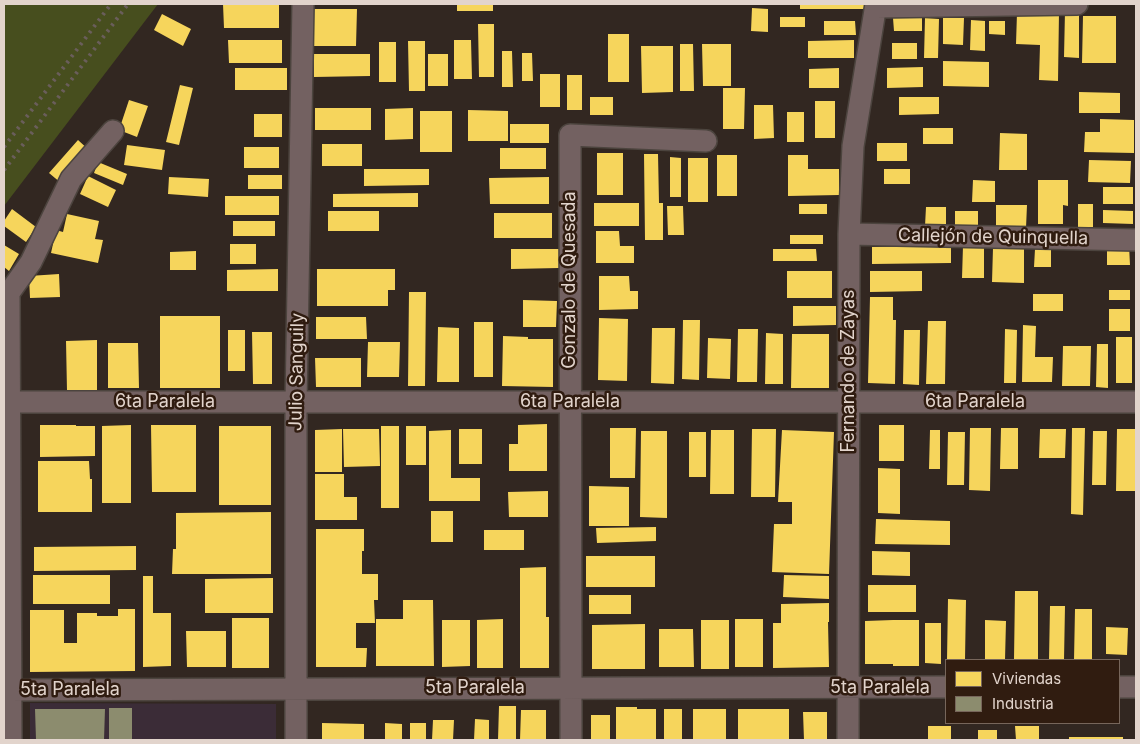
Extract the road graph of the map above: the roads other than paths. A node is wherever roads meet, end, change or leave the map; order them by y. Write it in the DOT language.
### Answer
graph roads {
  1 [pos="303,4"];
  2 [pos="1077,4"];
  3 [pos="876,5"];
  4 [pos="113,131"];
  5 [pos="706,141"];
  6 [pos="849,234"];
  7 [pos="1136,240"];
  8 [pos="6,402"];
  9 [pos="296,402"];
  10 [pos="571,402"];
  11 [pos="849,402"];
  12 [pos="1136,402"];
  13 [pos="1120,687"];
  14 [pos="1136,687"];
  15 [pos="571,688"];
  16 [pos="847,688"];
  17 [pos="945,688"];
  18 [pos="296,689"];
  19 [pos="7,690"];
  20 [pos="12,740"];
  21 [pos="296,740"];
  22 [pos="571,740"];
  23 [pos="848,740"];
  1 -- 9 [label="street, Julio Sanguily"];
  2 -- 3 [label="street"];
  3 -- 6 [label="street, Fernando de Zayas"];
  4 -- 8 [label="street"];
  5 -- 10 [label="street, Gonzalo de Quesada"];
  6 -- 7 [label="street, Callejón de Quinquella"];
  6 -- 11 [label="street, Fernando de Zayas"];
  8 -- 9 [label="street, 6ta Paralela"];
  8 -- 19 [label="street"];
  9 -- 10 [label="street, 6ta Paralela"];
  9 -- 18 [label="street, Julio Sanguily"];
  10 -- 11 [label="street, 6ta Paralela"];
  10 -- 15 [label="street, Gonzalo de Quesada"];
  11 -- 12 [label="street, 6ta Paralela"];
  11 -- 16 [label="street, Fernando de Zayas"];
  13 -- 14 [label="street"];
  15 -- 16 [label="street, 5ta Paralela"];
  15 -- 18 [label="street, 5ta Paralela"];
  15 -- 22 [label="street, Gonzalo de Quesada"];
  16 -- 17 [label="street, 5ta Paralela"];
  16 -- 23 [label="street, Fernando de Zayas"];
  18 -- 19 [label="street, 5ta Paralela"];
  18 -- 21 [label="street, Julio Sanguily"];
  19 -- 20 [label="street"];
}
